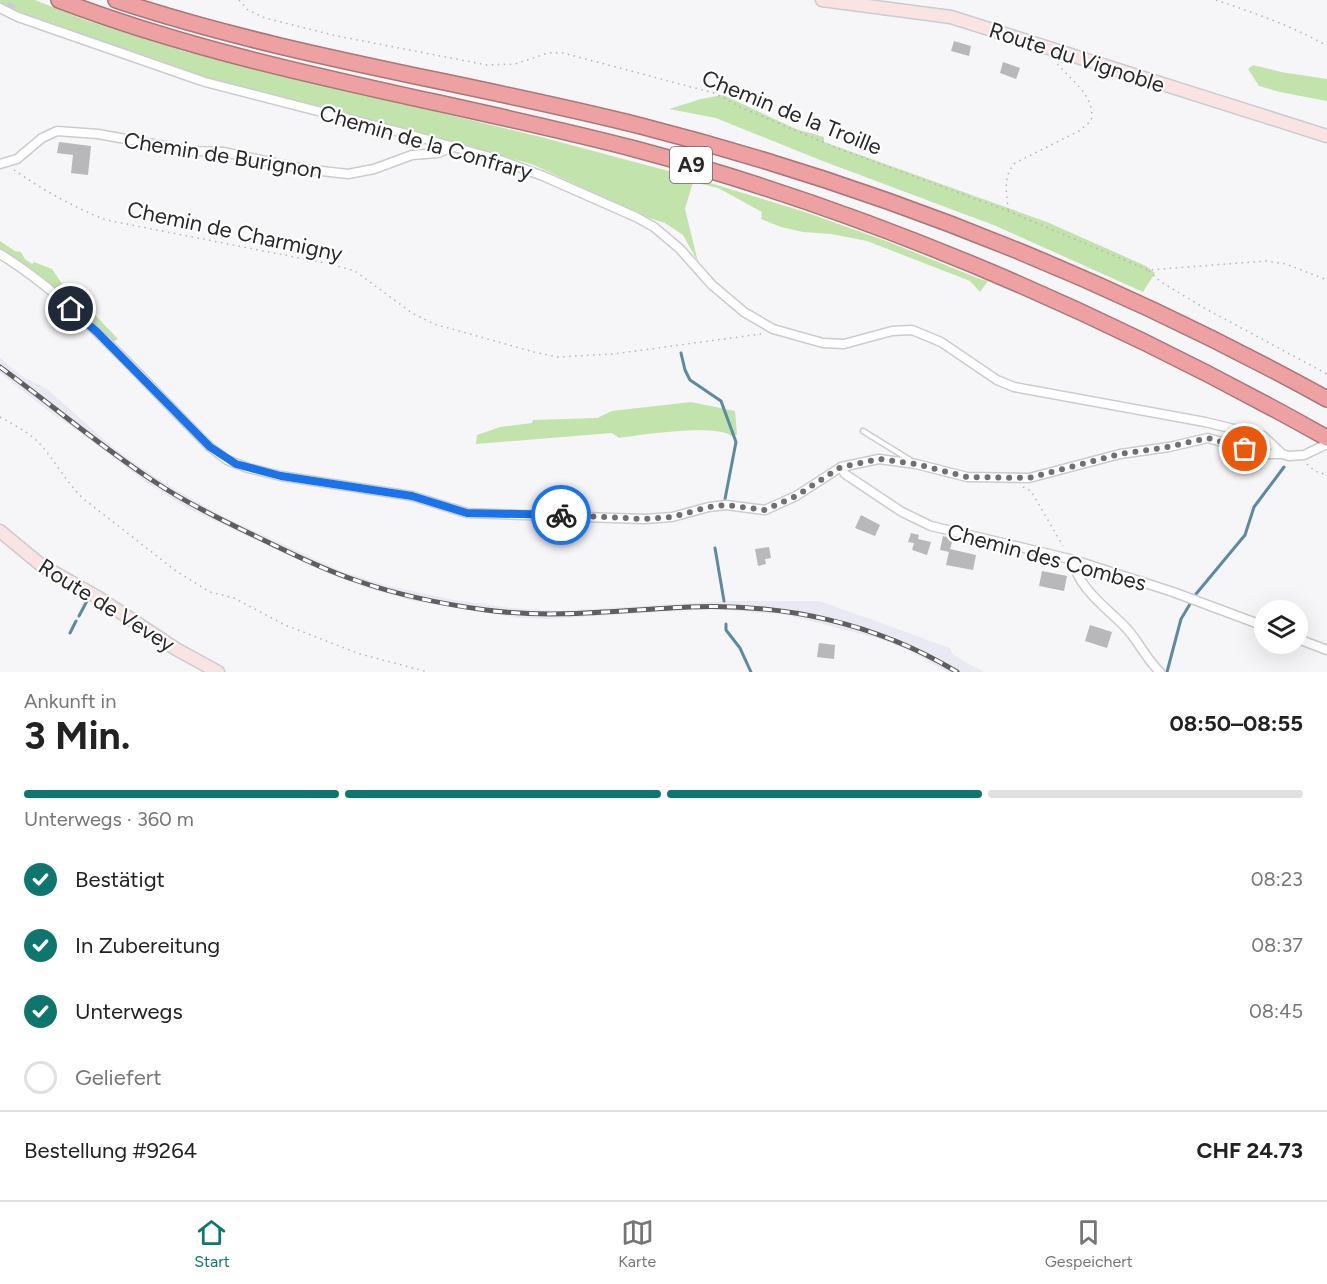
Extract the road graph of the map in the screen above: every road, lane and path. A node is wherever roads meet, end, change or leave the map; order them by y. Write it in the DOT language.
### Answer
graph roads {
  1 [pos="59,0"];
  2 [pos="116,0"];
  3 [pos="239,0"];
  4 [pos="822,0"];
  5 [pos="1216,0"];
  6 [pos="4,10"];
  7 [pos="1327,46"];
  8 [pos="1055,62"];
  9 [pos="1327,136"];
  10 [pos="453,147"];
  11 [pos="3,164"];
  12 [pos="1008,211"];
  13 [pos="0,254"];
  14 [pos="1148,270"];
  15 [pos="1327,280"];
  16 [pos="773,328"];
  17 [pos="1327,374"];
  18 [pos="1327,399"];
  19 [pos="0,417"];
  20 [pos="863,431"];
  21 [pos="1327,438"];
  22 [pos="1327,444"];
  23 [pos="1282,454"];
  24 [pos="1299,457"];
  25 [pos="916,464"];
  26 [pos="841,467"];
  27 [pos="1327,475"];
  28 [pos="1023,489"];
  29 [pos="0,531"];
  30 [pos="1066,551"];
  31 [pos="1074,560"];
  32 [pos="1254,622"];
  33 [pos="1308,643"];
  34 [pos="1327,650"];
  35 [pos="218,672"];
  36 [pos="428,672"];
  37 [pos="1160,672"];
  1 -- 21 [label="highway, A9"];
  2 -- 18 [label="highway, A9"];
  3 -- 12 [label="path, Chemin de la Troille"];
  4 -- 9 [label="street, Route du Vignoble"];
  5 -- 7 [label="path"];
  6 -- 10 [label="street, Chemin de la Confrary"];
  8 -- 12 [label="path"];
  10 -- 11 [label="street, Chemin de Burignon"];
  10 -- 16 [label="street, Chemin de la Confrary"];
  11 -- 16 [label="path, Chemin de Charmigny"];
  12 -- 14 [label="path, Chemin de la Troille"];
  13 -- 26 [label="street"];
  14 -- 15 [label="path, Chemin de la Troille"];
  14 -- 17 [label="path"];
  16 -- 23 [label="street, Chemin de la Confrary"];
  19 -- 36 [label="path"];
  20 -- 25 [label="lane"];
  22 -- 24 [label="street"];
  23 -- 24 [label="street"];
  23 -- 25 [label="street"];
  24 -- 27 [label="path"];
  25 -- 26 [label="street"];
  26 -- 31 [label="street, Chemin des Combes"];
  28 -- 30 [label="path"];
  29 -- 35 [label="street, Route de Vevey"];
  31 -- 32 [label="street, Chemin des Combes"];
  31 -- 37 [label="street"];
  33 -- 34 [label="street"];
}
